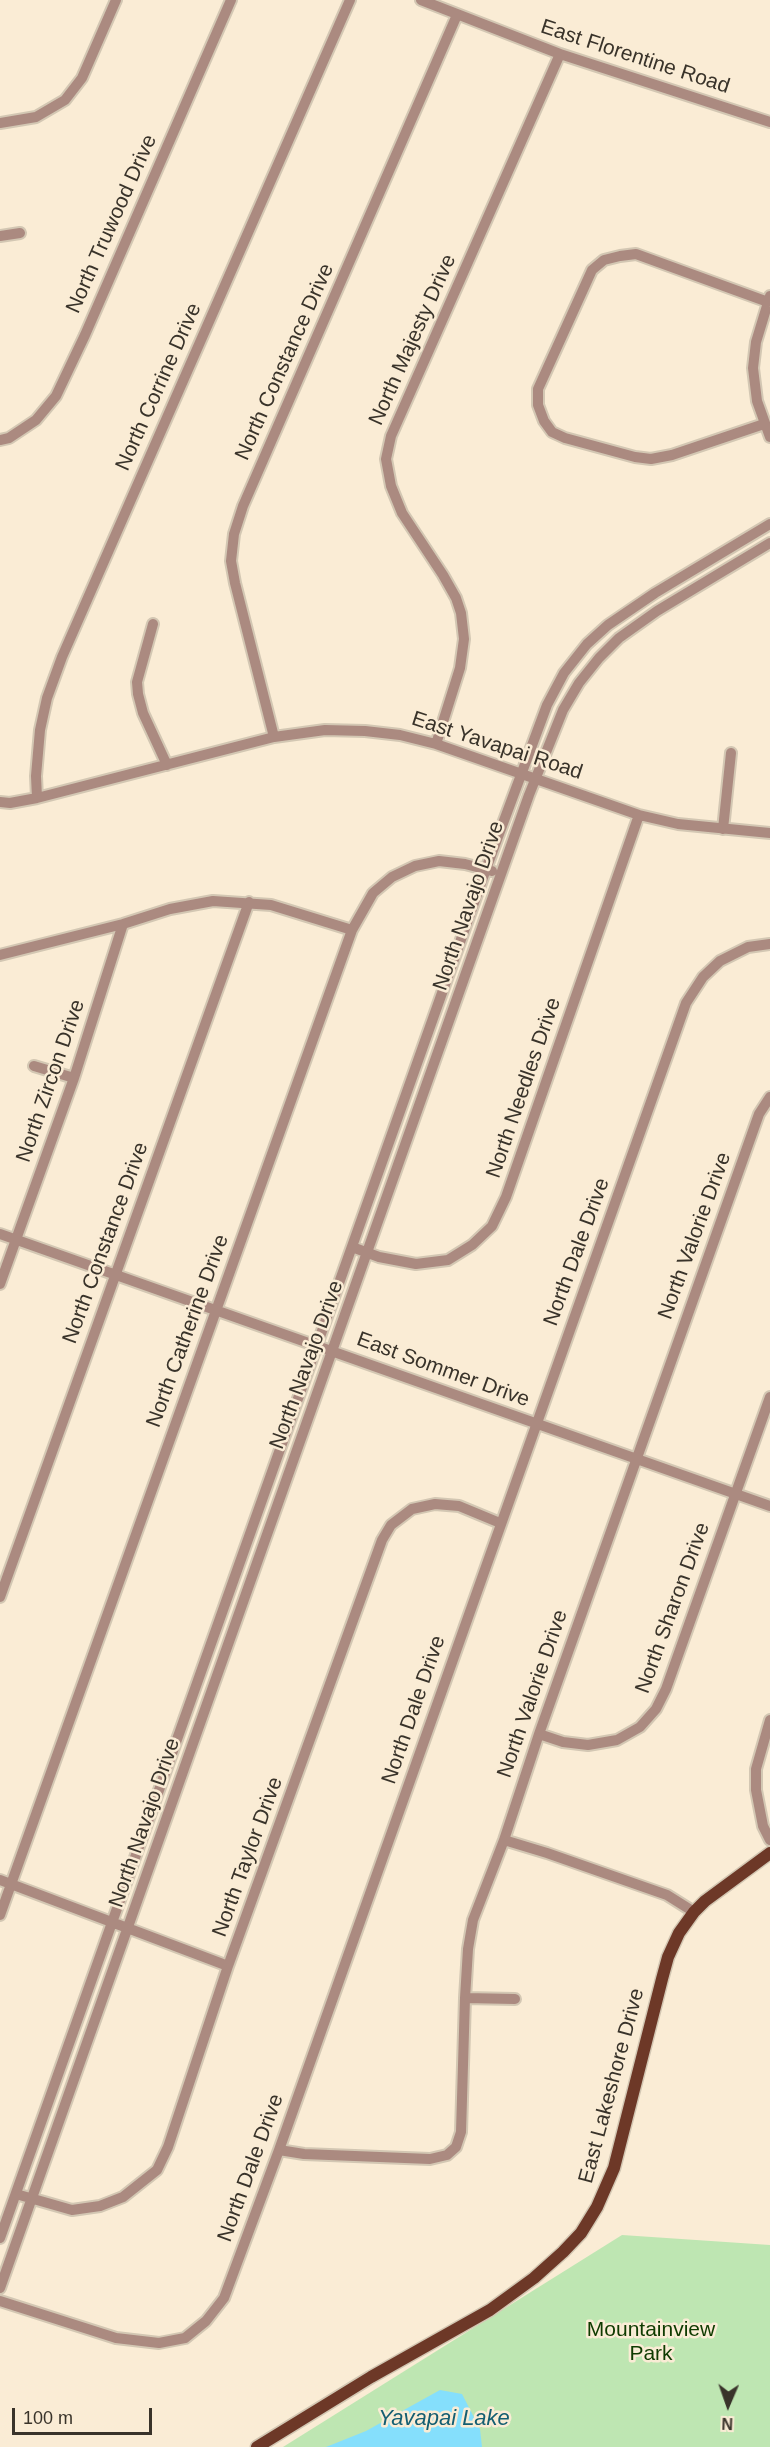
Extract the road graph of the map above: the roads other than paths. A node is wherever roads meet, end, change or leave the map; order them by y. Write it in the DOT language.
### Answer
graph roads {
  1 [pos="116,0"];
  2 [pos="231,0"];
  3 [pos="350,0"];
  4 [pos="421,0"];
  5 [pos="458,15"];
  6 [pos="560,54"];
  7 [pos="770,122"];
  8 [pos="0,123"];
  9 [pos="20,233"];
  10 [pos="0,236"];
  11 [pos="769,299"];
  12 [pos="764,424"];
  13 [pos="770,437"];
  14 [pos="0,440"];
  15 [pos="770,524"];
  16 [pos="770,543"];
  17 [pos="649,597"];
  18 [pos="657,611"];
  19 [pos="153,624"];
  20 [pos="274,737"];
  21 [pos="436,744"];
  22 [pos="731,753"];
  23 [pos="167,765"];
  24 [pos="521,773"];
  25 [pos="535,778"];
  26 [pos="37,798"];
  27 [pos="0,802"];
  28 [pos="639,815"];
  29 [pos="723,829"];
  30 [pos="770,833"];
  31 [pos="486,869"];
  32 [pos="501,874"];
  33 [pos="249,902"];
  34 [pos="123,924"];
  35 [pos="352,930"];
  36 [pos="770,944"];
  37 [pos="0,955"];
  38 [pos="34,1066"];
  39 [pos="74,1078"];
  40 [pos="770,1098"];
  41 [pos="0,1234"];
  42 [pos="16,1240"];
  43 [pos="352,1247"];
  44 [pos="368,1253"];
  45 [pos="114,1273"];
  46 [pos="0,1284"];
  47 [pos="216,1310"];
  48 [pos="318,1345"];
  49 [pos="333,1350"];
  50 [pos="770,1397"];
  51 [pos="536,1425"];
  52 [pos="636,1459"];
  53 [pos="735,1494"];
  54 [pos="770,1506"];
  55 [pos="500,1523"];
  56 [pos="0,1597"];
  57 [pos="770,1720"];
  58 [pos="539,1734"];
  59 [pos="504,1840"];
  60 [pos="770,1840"];
  61 [pos="770,1853"];
  62 [pos="5,1882"];
  63 [pos="694,1912"];
  64 [pos="0,1915"];
  65 [pos="112,1922"];
  66 [pos="128,1928"];
  67 [pos="228,1966"];
  68 [pos="465,1998"];
  69 [pos="515,1999"];
  70 [pos="279,2150"];
  71 [pos="16,2194"];
  72 [pos="31,2200"];
  73 [pos="0,2238"];
  74 [pos="0,2288"];
  75 [pos="0,2301"];
  76 [pos="257,2447"];
  1 -- 8 [label="street"];
  2 -- 14 [label="street, North Truwood Drive"];
  3 -- 26 [label="street, North Corrine Drive"];
  4 -- 5 [label="street, East Florentine Road"];
  5 -- 6 [label="street, East Florentine Road"];
  5 -- 20 [label="street, North Constance Drive"];
  6 -- 7 [label="street, East Florentine Road"];
  6 -- 21 [label="street, North Majesty Drive"];
  9 -- 10 [label="street"];
  11 -- 12 [label="street"];
  11 -- 12 [label="street"];
  12 -- 13 [label="street"];
  15 -- 17 [label="street, North Navajo Drive"];
  16 -- 18 [label="street, North Navajo Drive"];
  17 -- 18 [label="street"];
  17 -- 24 [label="street, North Navajo Drive"];
  18 -- 25 [label="street, North Navajo Drive"];
  19 -- 23 [label="street"];
  20 -- 21 [label="street, East Yavapai Road"];
  20 -- 23 [label="street, East Yavapai Road"];
  21 -- 24 [label="street, East Yavapai Road"];
  22 -- 29 [label="street"];
  23 -- 26 [label="street, East Yavapai Road"];
  24 -- 25 [label="street, East Yavapai Road"];
  24 -- 31 [label="street, North Navajo Drive"];
  25 -- 28 [label="street, East Yavapai Road"];
  25 -- 32 [label="street, North Navajo Drive"];
  26 -- 27 [label="street, East Yavapai Road"];
  28 -- 29 [label="street, East Yavapai Road"];
  28 -- 44 [label="street, North Needles Drive"];
  29 -- 30 [label="street, East Yavapai Road"];
  31 -- 32 [label="street, North Catherine Drive"];
  31 -- 35 [label="street, North Catherine Drive"];
  31 -- 43 [label="street, North Navajo Drive"];
  32 -- 44 [label="street, North Navajo Drive"];
  33 -- 34 [label="street"];
  33 -- 35 [label="street"];
  33 -- 45 [label="street, North Constance Drive"];
  34 -- 37 [label="street"];
  34 -- 39 [label="street, North Zircon Drive"];
  35 -- 47 [label="street, North Catherine Drive"];
  36 -- 51 [label="street, North Dale Drive"];
  38 -- 39 [label="street"];
  39 -- 42 [label="street, North Zircon Drive"];
  40 -- 52 [label="street, North Valorie Drive"];
  41 -- 42 [label="street, East Sommer Drive"];
  42 -- 45 [label="street, East Sommer Drive"];
  42 -- 46 [label="street, North Zircon Drive"];
  43 -- 44 [label="street, North Needles Drive"];
  43 -- 48 [label="street, North Navajo Drive"];
  44 -- 49 [label="street, North Navajo Drive"];
  45 -- 47 [label="street, East Sommer Drive"];
  45 -- 56 [label="street, North Constance Drive"];
  47 -- 48 [label="street, East Sommer Drive"];
  47 -- 62 [label="street, North Catherine Drive"];
  48 -- 49 [label="street, East Sommer Drive"];
  48 -- 65 [label="street, North Navajo Drive"];
  49 -- 51 [label="street, East Sommer Drive"];
  49 -- 66 [label="street, North Navajo Drive"];
  50 -- 53 [label="street, North Sharon Drive"];
  51 -- 52 [label="street, East Sommer Drive"];
  51 -- 55 [label="street, North Dale Drive"];
  52 -- 53 [label="street, East Sommer Drive"];
  52 -- 58 [label="street, North Valorie Drive"];
  53 -- 54 [label="street, East Sommer Drive"];
  53 -- 58 [label="street, North Sharon Drive"];
  55 -- 67 [label="street, North Taylor Drive"];
  55 -- 70 [label="street, North Dale Drive"];
  57 -- 60 [label="street"];
  58 -- 59 [label="street, North Valorie Drive"];
  59 -- 63 [label="street"];
  59 -- 68 [label="street, North Valorie Drive"];
  61 -- 63 [label="main road, East Lakeshore Drive"];
  62 -- 64 [label="street, North Catherine Drive"];
  62 -- 65 [label="street"];
  63 -- 76 [label="main road, East Lakeshore Drive"];
  65 -- 66 [label="street"];
  65 -- 71 [label="street, North Navajo Drive"];
  66 -- 67 [label="street"];
  66 -- 72 [label="street, North Navajo Drive"];
  67 -- 72 [label="street, North Taylor Drive"];
  68 -- 69 [label="street"];
  68 -- 70 [label="street, North Valorie Drive"];
  70 -- 75 [label="street, North Dale Drive"];
  71 -- 72 [label="street, North Taylor Drive"];
  71 -- 73 [label="street, North Navajo Drive"];
  72 -- 74 [label="street, North Navajo Drive"];
}
